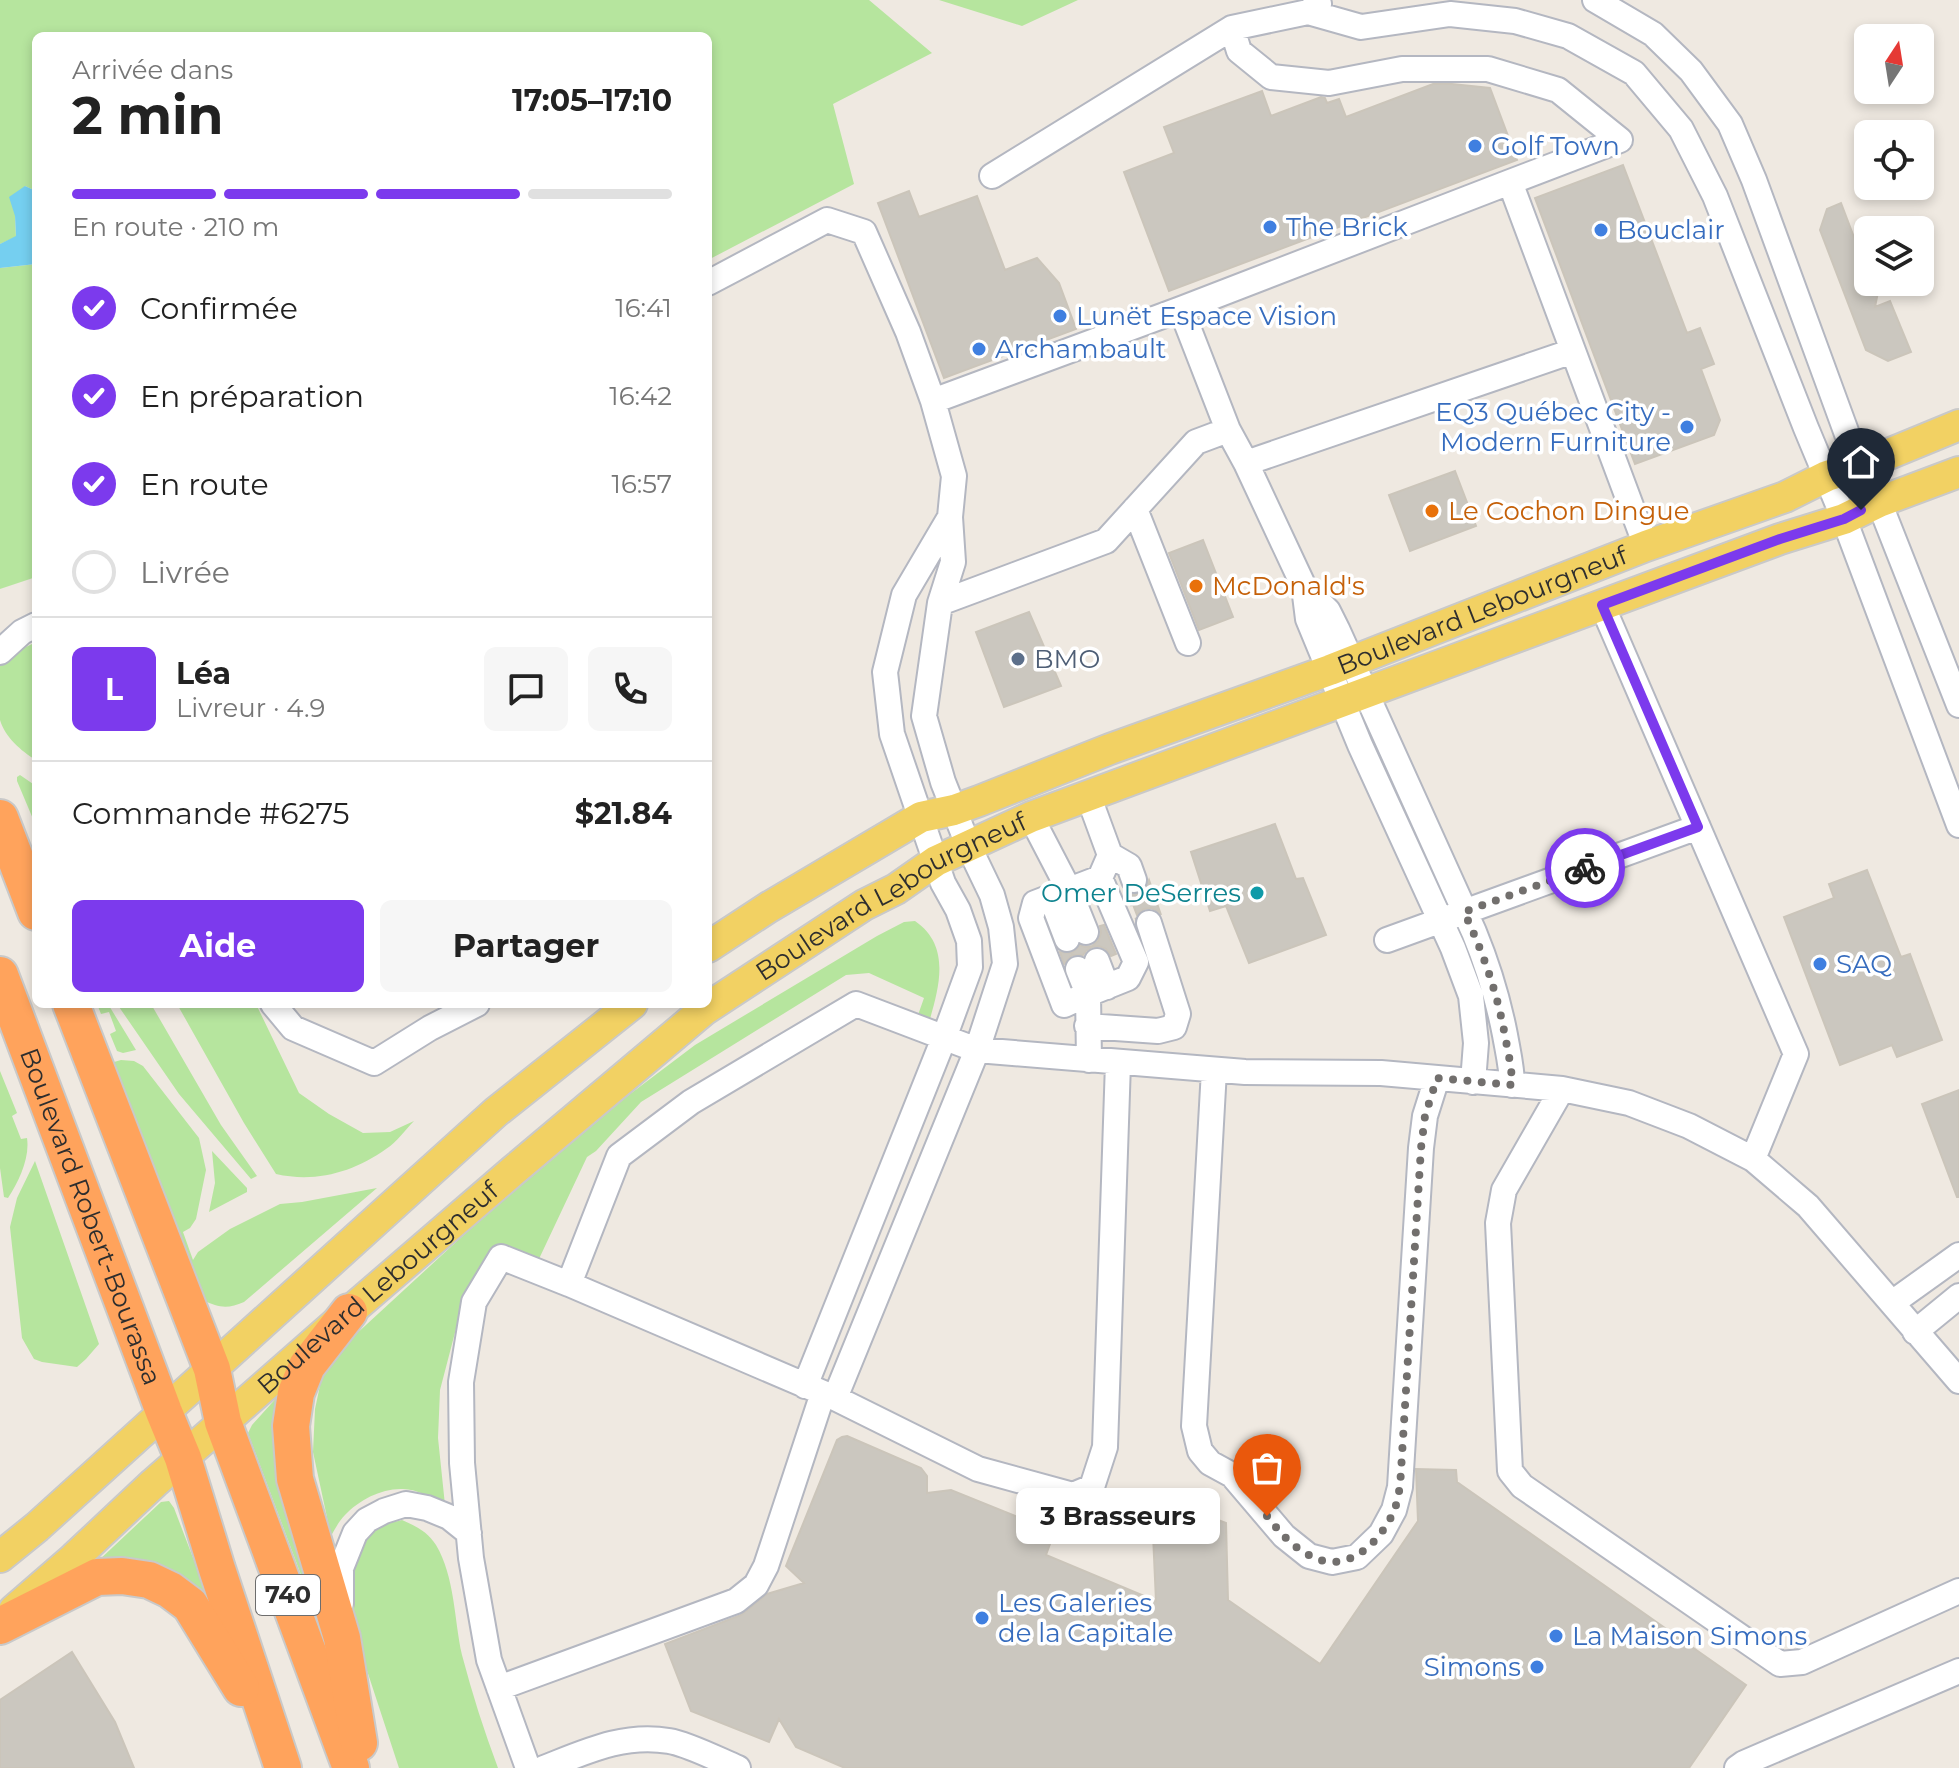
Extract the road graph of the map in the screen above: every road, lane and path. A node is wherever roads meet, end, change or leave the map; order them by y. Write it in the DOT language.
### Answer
graph roads {
  1 [pos="1595,0"];
  2 [pos="1313,4"];
  3 [pos="1232,28"];
  4 [pos="992,176"];
  5 [pos="1510,182"];
  6 [pos="712,281"];
  7 [pos="1181,309"];
  8 [pos="1573,351"];
  9 [pos="933,401"];
  10 [pos="1959,425"];
  11 [pos="1228,430"];
  12 [pos="1246,463"];
  13 [pos="1862,465"];
  14 [pos="1959,472"];
  15 [pos="1827,476"];
  16 [pos="1879,502"];
  17 [pos="1135,509"];
  18 [pos="950,517"];
  19 [pos="1844,519"];
  20 [pos="1646,546"];
  21 [pos="940,603"];
  22 [pos="1602,605"];
  23 [pos="19,630"];
  24 [pos="1188,643"];
  25 [pos="0,652"];
  26 [pos="1341,666"];
  27 [pos="1355,696"];
  28 [pos="1959,705"];
  29 [pos="1088,795"];
  30 [pos="954,810"];
  31 [pos="921,817"];
  32 [pos="1031,817"];
  33 [pos="0,818"];
  34 [pos="1959,825"];
  35 [pos="1698,827"];
  36 [pos="968,845"];
  37 [pos="1110,855"];
  38 [pos="936,861"];
  39 [pos="1100,878"];
  40 [pos="1134,880"];
  41 [pos="1060,894"];
  42 [pos="32,902"];
  43 [pos="1464,912"];
  44 [pos="1441,921"];
  45 [pos="1149,923"];
  46 [pos="1076,935"];
  47 [pos="1387,940"];
  48 [pos="712,944"];
  49 [pos="1136,962"];
  50 [pos="1164,964"];
  51 [pos="1088,965"];
  52 [pos="0,975"];
  53 [pos="1098,991"];
  54 [pos="712,1005"];
  55 [pos="73,1008"];
  56 [pos="276,1008"];
  57 [pos="469,1008"];
  58 [pos="627,1008"];
  59 [pos="707,1008"];
  60 [pos="1087,1026"];
  61 [pos="944,1038"];
  62 [pos="977,1050"];
  63 [pos="1089,1060"];
  64 [pos="1118,1063"];
  65 [pos="1214,1070"];
  66 [pos="1437,1078"];
  67 [pos="1473,1082"];
  68 [pos="1512,1085"];
  69 [pos="1562,1089"];
  70 [pos="1753,1159"];
  71 [pos="1959,1255"];
  72 [pos="569,1284"];
  73 [pos="1959,1296"];
  74 [pos="1892,1303"];
  75 [pos="349,1312"];
  76 [pos="1915,1332"];
  77 [pos="212,1369"];
  78 [pos="1959,1381"];
  79 [pos="821,1392"];
  80 [pos="164,1412"];
  81 [pos="223,1422"];
  82 [pos="183,1458"];
  83 [pos="469,1533"];
  84 [pos="0,1557"];
  85 [pos="1959,1591"];
  86 [pos="0,1624"];
  87 [pos="342,1638"];
  88 [pos="1959,1671"];
  89 [pos="499,1688"];
  90 [pos="279,1754"];
  91 [pos="351,1768"];
  92 [pos="363,1768"];
  93 [pos="528,1768"];
  94 [pos="544,1768"];
  95 [pos="738,1768"];
  96 [pos="1737,1768"];
  1 -- 13 [label="street"];
  2 -- 3 [label="street"];
  2 -- 15 [label="street"];
  3 -- 4 [label="street"];
  3 -- 5 [label="street"];
  5 -- 7 [label="street"];
  5 -- 8 [label="street"];
  6 -- 9 [label="street"];
  7 -- 9 [label="street"];
  7 -- 11 [label="street"];
  8 -- 12 [label="street"];
  8 -- 20 [label="street"];
  9 -- 18 [label="street"];
  10 -- 13 [label="main road, Boulevard Lebourgneuf"];
  11 -- 12 [label="street"];
  11 -- 17 [label="street"];
  12 -- 26 [label="street"];
  13 -- 15 [label="main road, Boulevard Lebourgneuf"];
  13 -- 16 [label="street"];
  14 -- 16 [label="main road, Boulevard Lebourgneuf"];
  15 -- 19 [label="street"];
  15 -- 20 [label="main road, Boulevard Lebourgneuf"];
  16 -- 19 [label="main road, Boulevard Lebourgneuf"];
  16 -- 28 [label="street"];
  17 -- 21 [label="street"];
  17 -- 24 [label="street"];
  18 -- 21 [label="street"];
  18 -- 31 [label="street"];
  19 -- 22 [label="main road, Boulevard Lebourgneuf"];
  19 -- 34 [label="street"];
  20 -- 26 [label="main road, Boulevard Lebourgneuf"];
  21 -- 30 [label="street"];
  22 -- 27 [label="main road, Boulevard Lebourgneuf"];
  22 -- 35 [label="street"];
  23 -- 25 [label="street"];
  26 -- 27 [label="street"];
  26 -- 30 [label="main road, Boulevard Lebourgneuf"];
  27 -- 29 [label="main road, Boulevard Lebourgneuf"];
  27 -- 43 [label="street"];
  27 -- 44 [label="street"];
  29 -- 32 [label="main road, Boulevard Lebourgneuf"];
  29 -- 37 [label="street"];
  30 -- 31 [label="main road, Boulevard Lebourgneuf"];
  30 -- 36 [label="street"];
  31 -- 38 [label="street"];
  31 -- 48 [label="main road, Boulevard Lebourgneuf"];
  32 -- 36 [label="main road, Boulevard Lebourgneuf"];
  32 -- 41 [label="street"];
  33 -- 42 [label="highway"];
  35 -- 43 [label="street"];
  35 -- 70 [label="street"];
  36 -- 38 [label="main road, Boulevard Lebourgneuf"];
  36 -- 62 [label="street"];
  37 -- 39 [label="street"];
  37 -- 40 [label="street"];
  38 -- 54 [label="main road, Boulevard Lebourgneuf"];
  38 -- 61 [label="street"];
  39 -- 41 [label="street"];
  39 -- 49 [label="street"];
  41 -- 46 [label="street"];
  41 -- 53 [label="street"];
  43 -- 44 [label="street"];
  43 -- 68 [label="street"];
  44 -- 47 [label="street"];
  44 -- 67 [label="street"];
  45 -- 50 [label="street"];
  49 -- 50 [label="street"];
  49 -- 53 [label="street"];
  50 -- 60 [label="street"];
  51 -- 53 [label="street"];
  52 -- 80 [label="highway, Boulevard Robert-Bourassa"];
  53 -- 60 [label="street"];
  55 -- 77 [label="highway"];
  56 -- 57 [label="street"];
  58 -- 77 [label="main road, Boulevard Lebourgneuf"];
  59 -- 75 [label="main road, Boulevard Lebourgneuf"];
  60 -- 63 [label="street"];
  61 -- 62 [label="street"];
  61 -- 72 [label="street"];
  61 -- 79 [label="street"];
  62 -- 63 [label="street"];
  62 -- 79 [label="street"];
  63 -- 64 [label="street"];
  64 -- 65 [label="street"];
  64 -- 79 [label="street"];
  65 -- 66 [label="street"];
  65 -- 66 [label="street"];
  66 -- 67 [label="street"];
  67 -- 68 [label="street"];
  68 -- 69 [label="street"];
  69 -- 70 [label="street"];
  69 -- 85 [label="street"];
  70 -- 74 [label="street"];
  71 -- 74 [label="street"];
  72 -- 79 [label="street"];
  72 -- 83 [label="street"];
  73 -- 76 [label="street"];
  74 -- 76 [label="street"];
  75 -- 81 [label="main road, Boulevard Lebourgneuf"];
  75 -- 87 [label="highway"];
  76 -- 78 [label="street"];
  77 -- 80 [label="main road, Boulevard Lebourgneuf"];
  77 -- 81 [label="highway"];
  79 -- 89 [label="street"];
  80 -- 82 [label="highway, Boulevard Robert-Bourassa"];
  80 -- 84 [label="main road, Boulevard Lebourgneuf"];
  81 -- 82 [label="main road, Boulevard Lebourgneuf"];
  81 -- 91 [label="highway, 740"];
  82 -- 86 [label="main road, Boulevard Lebourgneuf"];
  82 -- 90 [label="highway, 740"];
  83 -- 87 [label="street"];
  83 -- 89 [label="street"];
  86 -- 90 [label="highway"];
  87 -- 92 [label="highway"];
  88 -- 96 [label="street"];
  89 -- 93 [label="street"];
  94 -- 95 [label="street"];
}
